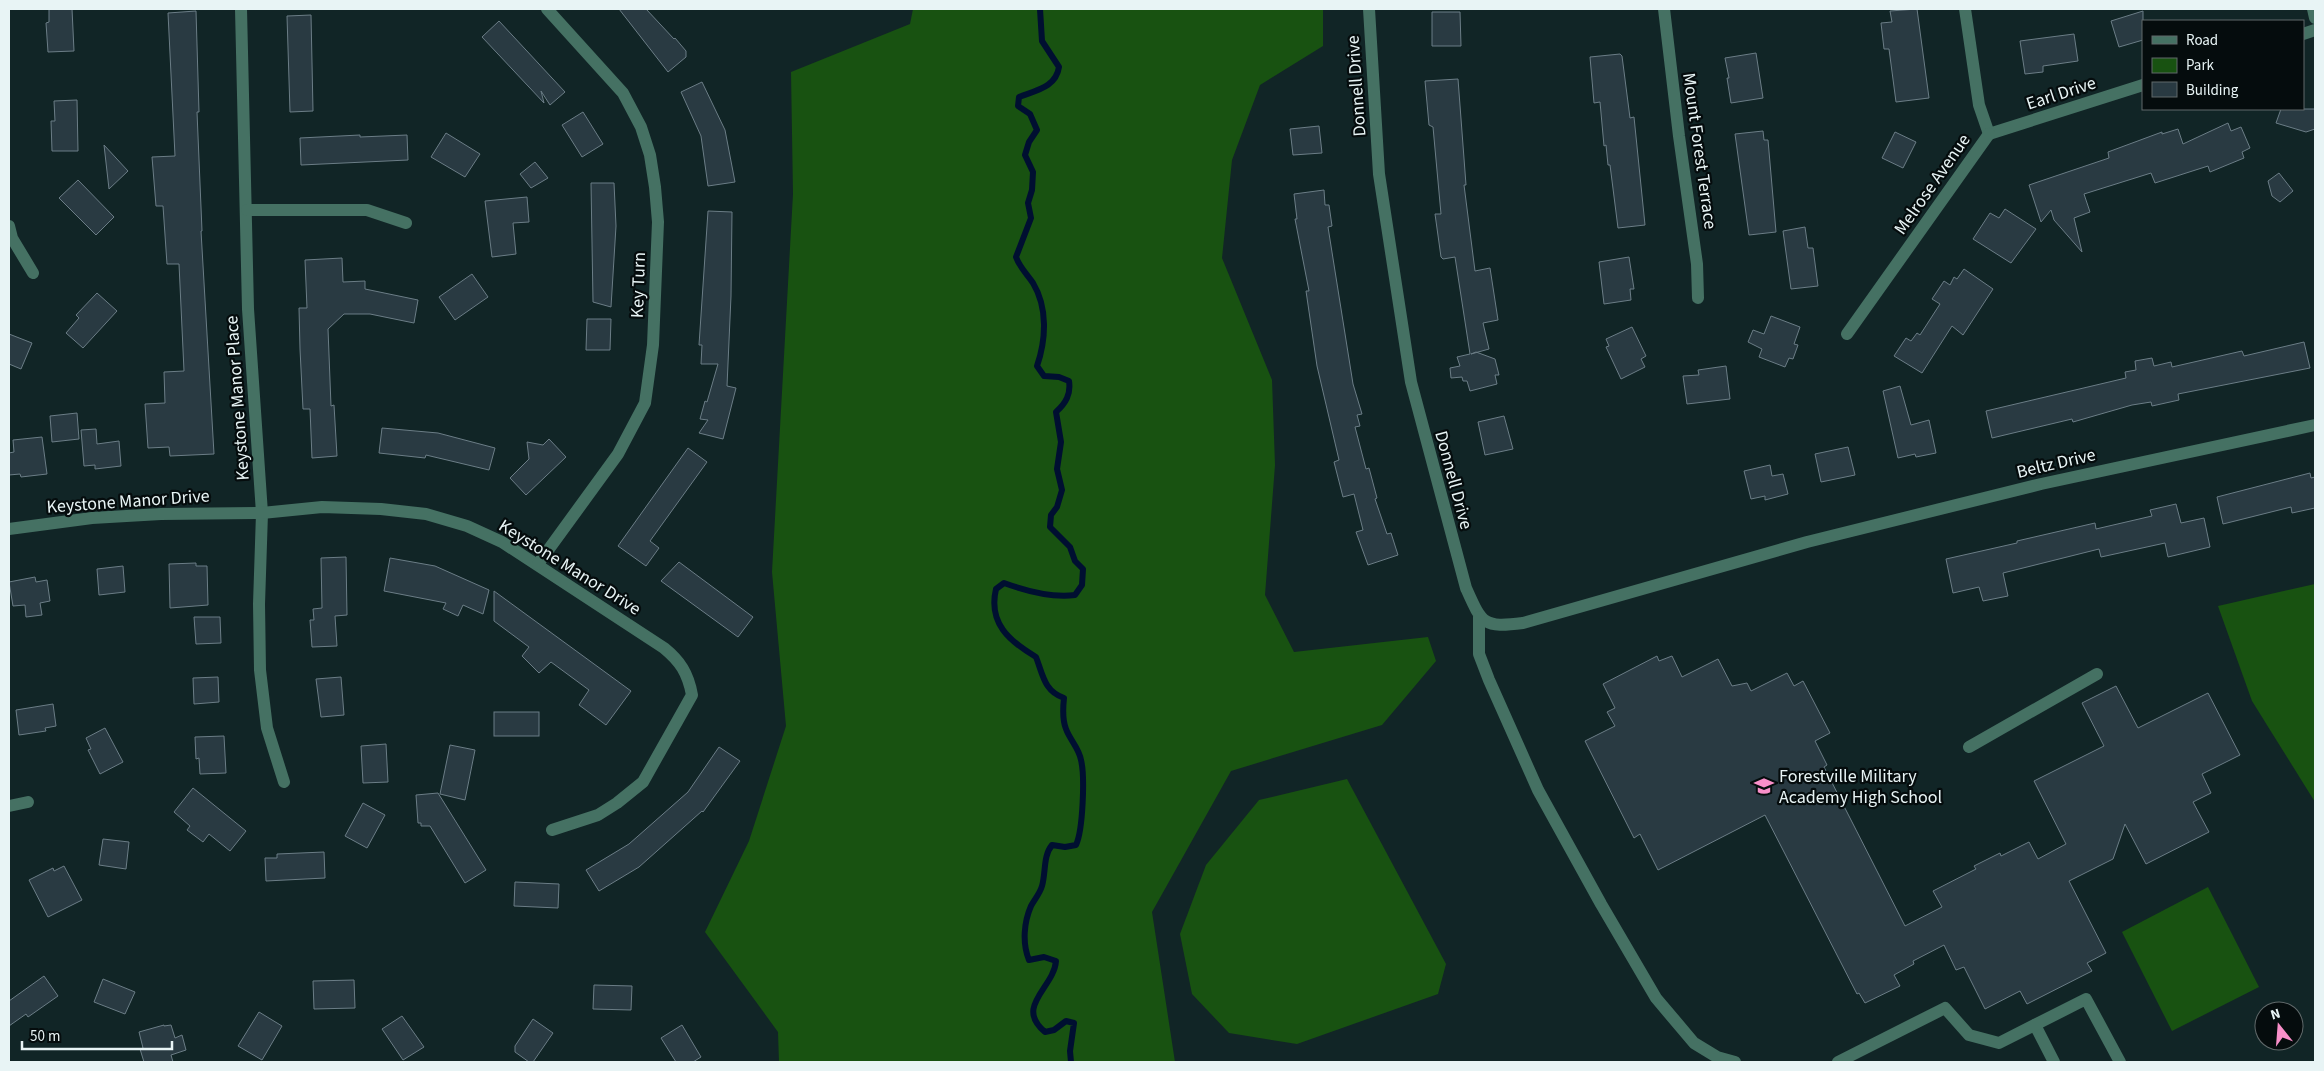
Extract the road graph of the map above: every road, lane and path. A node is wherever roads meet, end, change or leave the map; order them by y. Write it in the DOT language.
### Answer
graph roads {
  1 [pos="240,9"];
  2 [pos="547,9"];
  3 [pos="1369,9"];
  4 [pos="1664,9"];
  5 [pos="1965,9"];
  6 [pos="2313,9"];
  7 [pos="2315,18"];
  8 [pos="2142,85"];
  9 [pos="1989,134"];
  10 [pos="247,210"];
  11 [pos="406,223"];
  12 [pos="9,226"];
  13 [pos="33,273"];
  14 [pos="1698,298"];
  15 [pos="1847,334"];
  16 [pos="2315,425"];
  17 [pos="262,513"];
  18 [pos="9,529"];
  19 [pos="538,564"];
  20 [pos="1479,617"];
  21 [pos="2097,674"];
  22 [pos="1969,747"];
  23 [pos="284,782"];
  24 [pos="28,802"];
  25 [pos="9,806"];
  26 [pos="552,830"];
  27 [pos="2035,1025"];
  28 [pos="1735,1062"];
  29 [pos="1838,1062"];
  30 [pos="2054,1062"];
  31 [pos="2120,1062"];
  1 -- 10 [label="street, Keystone Manor Place"];
  2 -- 19 [label="street, Key Turn"];
  3 -- 20 [label="street, Donnell Drive"];
  4 -- 14 [label="street, Mount Forest Terrace"];
  5 -- 9 [label="street, Melrose Avenue"];
  6 -- 7 [label="street"];
  8 -- 9 [label="street, Earl Drive"];
  9 -- 15 [label="street, Melrose Avenue"];
  10 -- 11 [label="street"];
  10 -- 17 [label="street, Keystone Manor Place"];
  12 -- 13 [label="street"];
  16 -- 20 [label="street, Beltz Drive"];
  17 -- 18 [label="street, Keystone Manor Drive"];
  17 -- 19 [label="street, Keystone Manor Drive"];
  17 -- 23 [label="street, Keystone Manor Place"];
  19 -- 26 [label="street, Keystone Manor Drive"];
  20 -- 28 [label="street"];
  21 -- 22 [label="street"];
  24 -- 25 [label="street"];
  27 -- 29 [label="street"];
  27 -- 30 [label="street"];
  27 -- 31 [label="street"];
}
